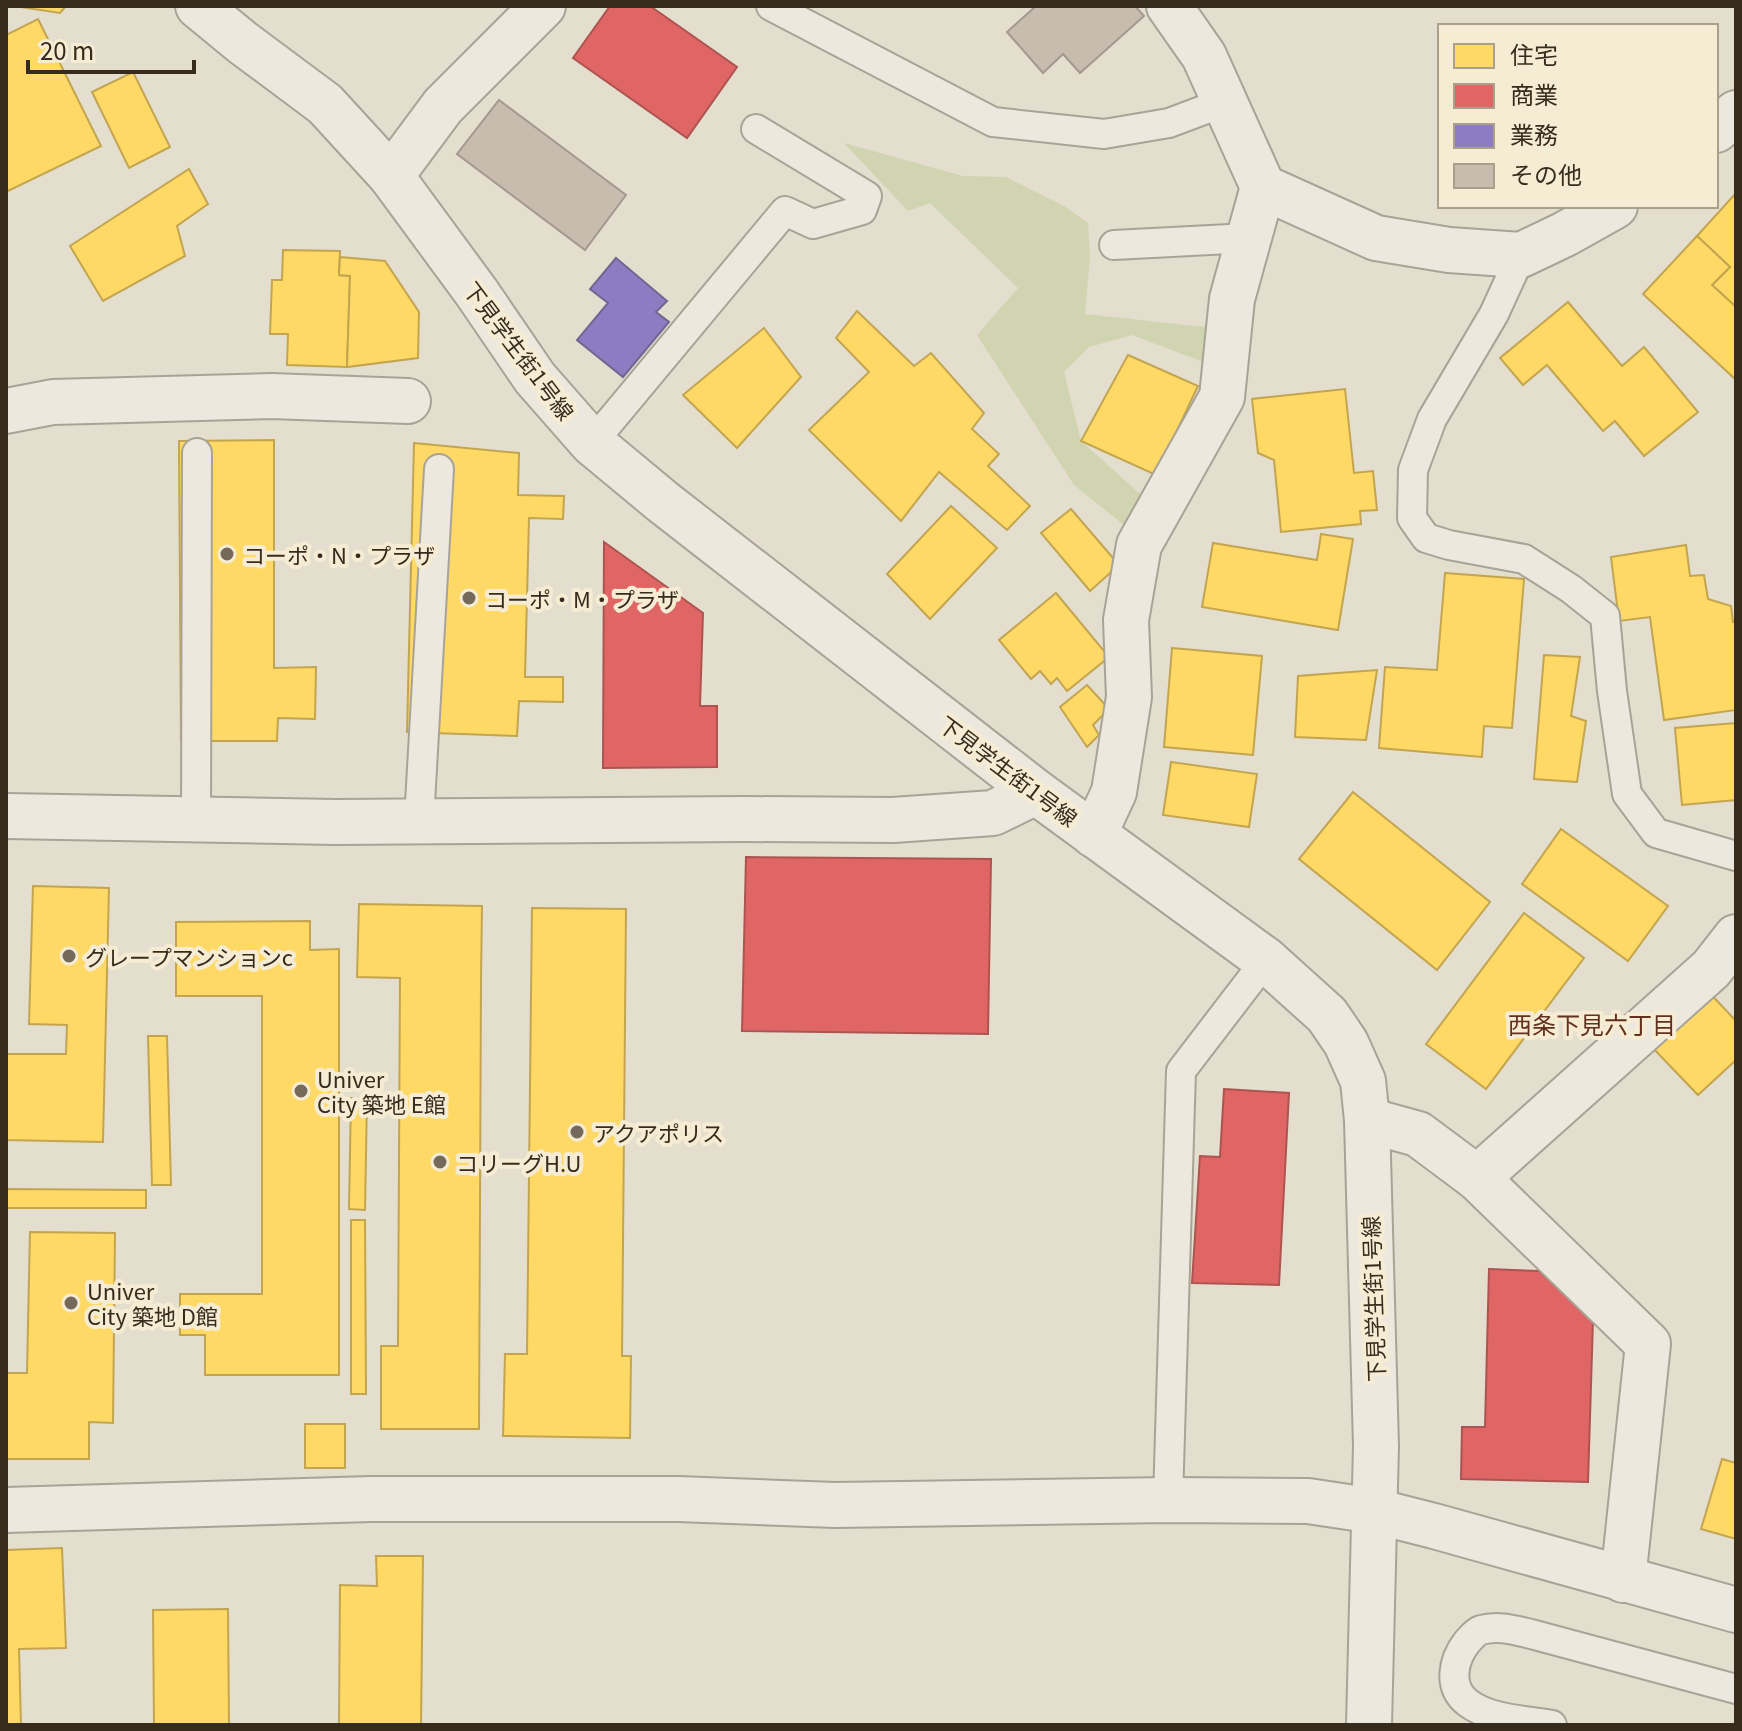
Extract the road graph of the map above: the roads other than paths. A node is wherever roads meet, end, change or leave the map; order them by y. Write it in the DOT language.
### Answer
graph roads {
  1 [pos="198,6"];
  2 [pos="543,6"];
  3 [pos="771,6"];
  4 [pos="1169,6"];
  5 [pos="1225,102"];
  6 [pos="1736,113"];
  7 [pos="1718,128"];
  8 [pos="756,129"];
  9 [pos="391,176"];
  10 [pos="1263,187"];
  11 [pos="1611,208"];
  12 [pos="1249,238"];
  13 [pos="1114,245"];
  14 [pos="1521,255"];
  15 [pos="408,401"];
  16 [pos="6,411"];
  17 [pos="592,443"];
  18 [pos="197,453"];
  19 [pos="439,469"];
  20 [pos="1036,792"];
  21 [pos="6,816"];
  22 [pos="196,821"];
  23 [pos="419,821"];
  24 [pos="1094,835"];
  25 [pos="1736,856"];
  26 [pos="1736,937"];
  27 [pos="1266,960"];
  28 [pos="1367,1120"];
  29 [pos="1477,1178"];
  30 [pos="1168,1500"];
  31 [pos="6,1510"];
  32 [pos="1375,1511"];
  33 [pos="1623,1580"];
  34 [pos="1736,1610"];
  35 [pos="1736,1689"];
  36 [pos="1369,1725"];
  37 [pos="1552,1725"];
  1 -- 9 [label="street, 下見学生街1号線"];
  2 -- 9 [label="street"];
  3 -- 5 [label="lane"];
  4 -- 5 [label="street"];
  5 -- 10 [label="street"];
  6 -- 7 [label="street"];
  8 -- 17 [label="lane"];
  9 -- 17 [label="street, 下見学生街1号線"];
  10 -- 12 [label="street"];
  10 -- 14 [label="street"];
  11 -- 14 [label="street"];
  12 -- 13 [label="lane"];
  12 -- 24 [label="street"];
  14 -- 25 [label="lane"];
  15 -- 16 [label="street"];
  17 -- 20 [label="street, 下見学生街1号線"];
  18 -- 22 [label="lane"];
  19 -- 23 [label="lane"];
  20 -- 23 [label="street"];
  20 -- 24 [label="street, 下見学生街1号線"];
  21 -- 22 [label="street"];
  22 -- 23 [label="street"];
  24 -- 27 [label="street, 下見学生街1号線"];
  26 -- 29 [label="street"];
  27 -- 28 [label="street, 下見学生街1号線"];
  27 -- 30 [label="lane"];
  28 -- 29 [label="street"];
  28 -- 32 [label="street, 下見学生街1号線"];
  29 -- 33 [label="street"];
  30 -- 31 [label="street"];
  30 -- 32 [label="street"];
  32 -- 33 [label="street"];
  32 -- 36 [label="street, 下見学生街1号線"];
  33 -- 34 [label="street"];
  35 -- 37 [label="lane"];
}
